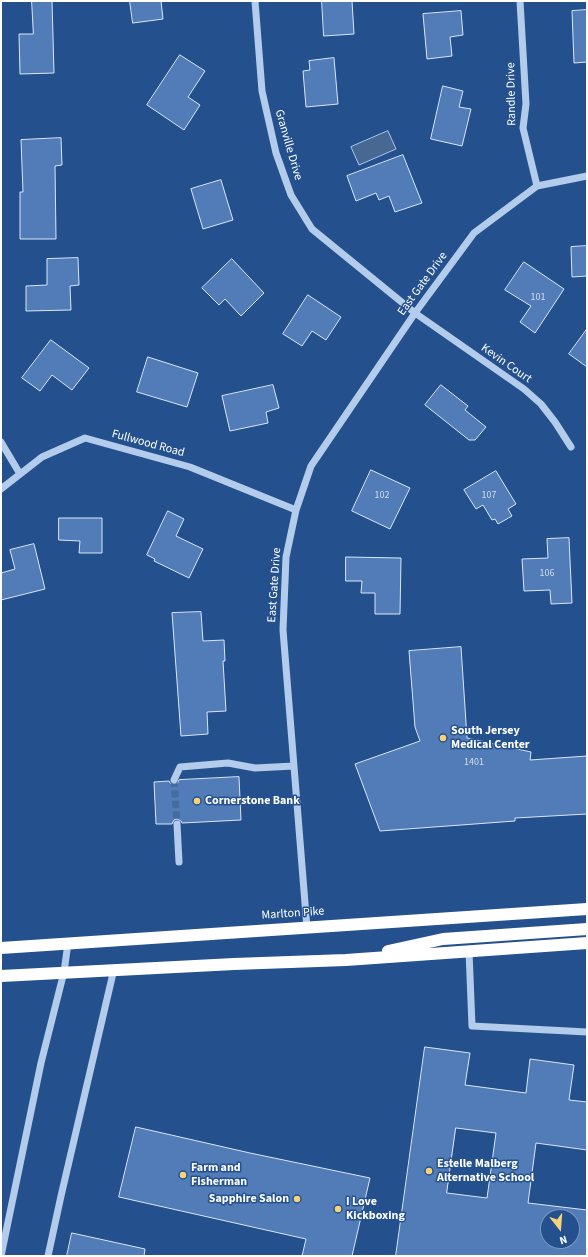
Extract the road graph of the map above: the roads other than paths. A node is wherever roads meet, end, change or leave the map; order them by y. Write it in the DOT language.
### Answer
graph roads {
  1 [pos="255,1"];
  2 [pos="520,1"];
  3 [pos="587,176"];
  4 [pos="537,186"];
  5 [pos="415,313"];
  6 [pos="1,442"];
  7 [pos="571,447"];
  8 [pos="20,474"];
  9 [pos="1,489"];
  10 [pos="296,510"];
  11 [pos="294,766"];
  12 [pos="174,780"];
  13 [pos="177,824"];
  14 [pos="179,862"];
  15 [pos="587,909"];
  16 [pos="307,928"];
  17 [pos="587,929"];
  18 [pos="68,943"];
  19 [pos="587,943"];
  20 [pos="1,948"];
  21 [pos="469,951"];
  22 [pos="346,960"];
  23 [pos="114,969"];
  24 [pos="64,972"];
  25 [pos="1,976"];
  26 [pos="587,1032"];
  27 [pos="1,1256"];
  28 [pos="48,1256"];
  1 -- 5 [label="street, Granville Drive"];
  2 -- 4 [label="street, Randle Drive"];
  3 -- 4 [label="street"];
  4 -- 5 [label="street, East Gate Drive"];
  5 -- 7 [label="street, Kevin Court"];
  5 -- 10 [label="street, East Gate Drive"];
  6 -- 8 [label="street"];
  8 -- 9 [label="street, Fullwood Road"];
  8 -- 10 [label="street, Fullwood Road"];
  10 -- 11 [label="street, East Gate Drive"];
  11 -- 12 [label="street"];
  11 -- 16 [label="street, East Gate Drive"];
  13 -- 14 [label="street"];
  15 -- 16 [label="highway, Marlton Pike"];
  16 -- 18 [label="highway, Marlton Pike"];
  17 -- 22 [label="highway"];
  18 -- 20 [label="highway, Marlton Pike"];
  18 -- 24 [label="street"];
  19 -- 21 [label="highway"];
  21 -- 22 [label="highway"];
  21 -- 26 [label="street"];
  22 -- 23 [label="highway"];
  23 -- 24 [label="highway"];
  23 -- 28 [label="street"];
  24 -- 25 [label="highway"];
  24 -- 27 [label="street"];
}
